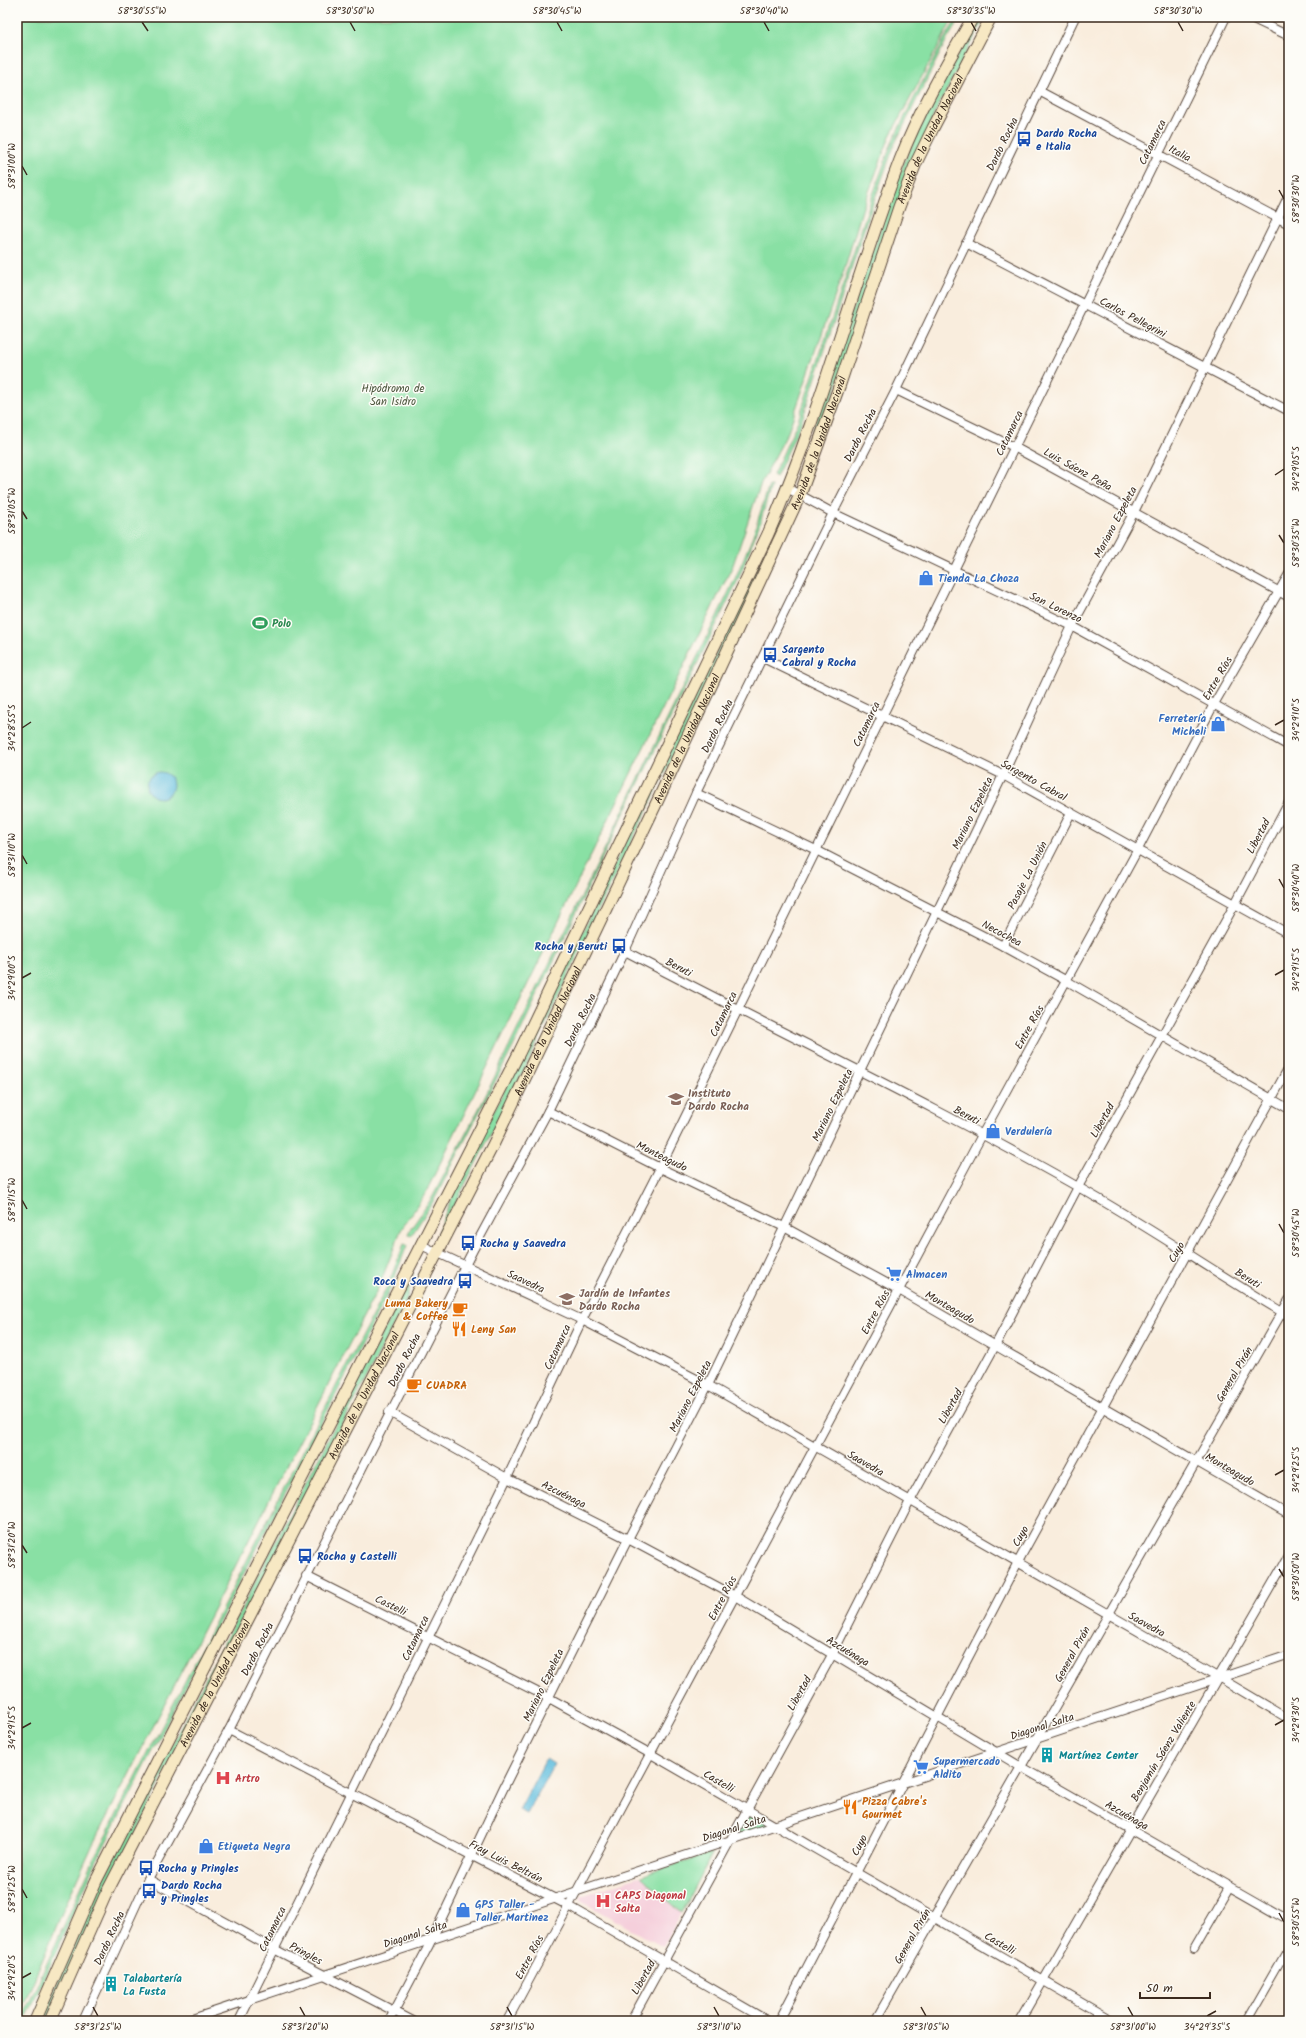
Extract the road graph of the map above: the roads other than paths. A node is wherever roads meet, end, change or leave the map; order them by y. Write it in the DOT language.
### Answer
graph roads {
  1 [pos="973,17"];
  2 [pos="991,17"];
  3 [pos="1075,17"];
  4 [pos="1226,17"];
  5 [pos="1249,17"];
  6 [pos="1289,36"];
  7 [pos="1039,91"];
  8 [pos="1159,154"];
  9 [pos="1289,195"];
  10 [pos="1278,218"];
  11 [pos="1289,224"];
  12 [pos="966,243"];
  13 [pos="1085,305"];
  14 [pos="1205,367"];
  15 [pos="896,390"];
  16 [pos="1289,411"];
  17 [pos="1014,447"];
  18 [pos="787,488"];
  19 [pos="800,495"];
  20 [pos="1134,512"];
  21 [pos="833,513"];
  22 [pos="953,570"];
  23 [pos="1289,574"];
  24 [pos="1280,592"];
  25 [pos="1289,597"];
  26 [pos="1072,626"];
  27 [pos="763,658"];
  28 [pos="1214,704"];
  29 [pos="882,717"];
  30 [pos="1289,746"];
  31 [pos="1003,775"];
  32 [pos="696,793"];
  33 [pos="1289,802"];
  34 [pos="1071,813"];
  35 [pos="816,850"];
  36 [pos="1137,851"];
  37 [pos="1235,904"];
  38 [pos="936,911"];
  39 [pos="1289,934"];
  40 [pos="1003,946"];
  41 [pos="625,951"];
  42 [pos="1067,981"];
  43 [pos="737,1010"];
  44 [pos="1162,1036"];
  45 [pos="1289,1067"];
  46 [pos="860,1071"];
  47 [pos="1272,1099"];
  48 [pos="1289,1109"];
  49 [pos="548,1111"];
  50 [pos="982,1135"];
  51 [pos="660,1168"];
  52 [pos="1078,1187"];
  53 [pos="784,1227"];
  54 [pos="421,1245"];
  55 [pos="437,1251"];
  56 [pos="1188,1253"];
  57 [pos="466,1265"];
  58 [pos="899,1290"];
  59 [pos="1289,1300"];
  60 [pos="1286,1314"];
  61 [pos="582,1320"];
  62 [pos="995,1346"];
  63 [pos="708,1385"];
  64 [pos="1102,1409"];
  65 [pos="389,1412"];
  66 [pos="816,1446"];
  67 [pos="1196,1462"];
  68 [pos="507,1478"];
  69 [pos="910,1501"];
  70 [pos="1289,1516"];
  71 [pos="628,1539"];
  72 [pos="1289,1555"];
  73 [pos="1018,1562"];
  74 [pos="306,1576"];
  75 [pos="735,1596"];
  76 [pos="1107,1614"];
  77 [pos="428,1636"];
  78 [pos="832,1655"];
  79 [pos="1289,1655"];
  80 [pos="1220,1678"];
  81 [pos="549,1698"];
  82 [pos="937,1716"];
  83 [pos="1289,1719"];
  84 [pos="229,1730"];
  85 [pos="1036,1740"];
  86 [pos="995,1752"];
  87 [pos="651,1754"];
  88 [pos="1021,1768"];
  89 [pos="904,1784"];
  90 [pos="351,1793"];
  91 [pos="747,1810"];
  92 [pos="776,1826"];
  93 [pos="1130,1829"];
  94 [pos="729,1841"];
  95 [pos="472,1856"];
  96 [pos="857,1873"];
  97 [pos="148,1879"];
  98 [pos="1230,1887"];
  99 [pos="576,1892"];
  100 [pos="555,1899"];
  101 [pos="569,1906"];
  102 [pos="935,1919"];
  103 [pos="1289,1920"];
  104 [pos="432,1940"];
  105 [pos="1289,1948"];
  106 [pos="1194,1949"];
  107 [pos="274,1950"];
  108 [pos="664,1962"];
  109 [pos="324,1975"];
  110 [pos="1043,1981"];
  111 [pos="250,2000"];
  112 [pos="394,2010"];
  113 [pos="35,2021"];
  114 [pos="50,2021"];
  115 [pos="83,2021"];
  116 [pos="186,2021"];
  117 [pos="239,2021"];
  118 [pos="389,2021"];
  119 [pos="413,2021"];
  120 [pos="507,2021"];
  121 [pos="631,2021"];
  122 [pos="768,2021"];
  123 [pos="779,2021"];
  124 [pos="875,2021"];
  125 [pos="1020,2021"];
  126 [pos="1113,2021"];
  127 [pos="1247,2021"];
  1 -- 18 [label="main road, Avenida de la Unidad Nacional"];
  2 -- 19 [label="main road, Avenida de la Unidad Nacional"];
  3 -- 7 [label="street, Dardo Rocha"];
  4 -- 8 [label="street, Catamarca"];
  5 -- 6 [label="street"];
  7 -- 8 [label="street, Italia"];
  7 -- 12 [label="street, Dardo Rocha"];
  8 -- 10 [label="street, Italia"];
  8 -- 13 [label="street, Catamarca"];
  9 -- 10 [label="street, Mariano Ezpeleta"];
  10 -- 11 [label="street, Italia"];
  10 -- 14 [label="street, Mariano Ezpeleta"];
  12 -- 13 [label="street, Carlos Pellegrini"];
  12 -- 15 [label="street, Dardo Rocha"];
  13 -- 14 [label="street, Carlos Pellegrini"];
  13 -- 17 [label="street, Catamarca"];
  14 -- 16 [label="street, Carlos Pellegrini"];
  14 -- 20 [label="street, Mariano Ezpeleta"];
  15 -- 17 [label="street, Luis Sáenz Peña"];
  15 -- 21 [label="street, Dardo Rocha"];
  17 -- 20 [label="street, Luis Sáenz Peña"];
  17 -- 22 [label="street, Catamarca"];
  18 -- 19 [label="street, San Lorenzo"];
  18 -- 54 [label="main road, Avenida de la Unidad Nacional"];
  19 -- 21 [label="street, San Lorenzo"];
  19 -- 55 [label="main road, Avenida de la Unidad Nacional"];
  20 -- 24 [label="street, Luis Sáenz Peña"];
  20 -- 26 [label="street, Mariano Ezpeleta"];
  21 -- 22 [label="street, San Lorenzo"];
  21 -- 27 [label="street, Dardo Rocha"];
  22 -- 26 [label="street, San Lorenzo"];
  22 -- 29 [label="street, Catamarca"];
  23 -- 24 [label="street, Entre Ríos"];
  24 -- 25 [label="street, Luis Sáenz Peña"];
  24 -- 28 [label="street, Entre Ríos"];
  26 -- 28 [label="street, San Lorenzo"];
  26 -- 31 [label="street, Mariano Ezpeleta"];
  27 -- 29 [label="street, Sargento Cabral"];
  27 -- 32 [label="street, Dardo Rocha"];
  28 -- 30 [label="street, San Lorenzo"];
  28 -- 36 [label="street, Entre Ríos"];
  29 -- 31 [label="street, Sargento Cabral"];
  29 -- 35 [label="street, Catamarca"];
  31 -- 34 [label="street, Sargento Cabral"];
  31 -- 38 [label="street, Mariano Ezpeleta"];
  32 -- 35 [label="street, Necochea"];
  32 -- 41 [label="street, Dardo Rocha"];
  33 -- 37 [label="street, Libertad"];
  34 -- 36 [label="street, Sargento Cabral"];
  34 -- 40 [label="street, Pasaje La Unión"];
  35 -- 38 [label="street, Necochea"];
  35 -- 43 [label="street, Catamarca"];
  36 -- 37 [label="street, Sargento Cabral"];
  36 -- 42 [label="street, Entre Ríos"];
  37 -- 39 [label="street, Sargento Cabral"];
  37 -- 44 [label="street, Libertad"];
  38 -- 40 [label="street, Necochea"];
  38 -- 46 [label="street, Mariano Ezpeleta"];
  40 -- 42 [label="street, Necochea"];
  41 -- 43 [label="street, Beruti"];
  41 -- 49 [label="street, Dardo Rocha"];
  42 -- 44 [label="street, Necochea"];
  42 -- 50 [label="street, Entre Ríos"];
  43 -- 46 [label="street, Beruti"];
  43 -- 51 [label="street, Catamarca"];
  44 -- 47 [label="street, Necochea"];
  44 -- 52 [label="street, Libertad"];
  45 -- 47 [label="street, Cuyo"];
  46 -- 50 [label="street, Beruti"];
  46 -- 53 [label="street, Mariano Ezpeleta"];
  47 -- 48 [label="street, Necochea"];
  47 -- 56 [label="street, Cuyo"];
  49 -- 51 [label="street, Monteagudo"];
  49 -- 57 [label="street, Dardo Rocha"];
  50 -- 52 [label="street, Beruti"];
  50 -- 58 [label="street, Entre Ríos"];
  51 -- 53 [label="street, Monteagudo"];
  51 -- 61 [label="street, Catamarca"];
  52 -- 56 [label="street, Beruti"];
  52 -- 62 [label="street, Libertad"];
  53 -- 58 [label="street, Monteagudo"];
  53 -- 63 [label="street, Mariano Ezpeleta"];
  54 -- 55 [label="street, Saavedra"];
  54 -- 113 [label="main road, Avenida de la Unidad Nacional"];
  55 -- 57 [label="street, Saavedra"];
  55 -- 114 [label="main road, Avenida de la Unidad Nacional"];
  56 -- 60 [label="street, Beruti"];
  56 -- 64 [label="street, Cuyo"];
  57 -- 61 [label="street, Saavedra"];
  57 -- 65 [label="street, Dardo Rocha"];
  58 -- 62 [label="street, Monteagudo"];
  58 -- 66 [label="street, Entre Ríos"];
  59 -- 60 [label="street, General Pirán"];
  60 -- 67 [label="street, General Pirán"];
  61 -- 63 [label="street, Saavedra"];
  61 -- 68 [label="street, Catamarca"];
  62 -- 64 [label="street, Monteagudo"];
  62 -- 69 [label="street, Libertad"];
  63 -- 66 [label="street, Saavedra"];
  63 -- 71 [label="street, Mariano Ezpeleta"];
  64 -- 67 [label="street, Monteagudo"];
  64 -- 73 [label="street, Cuyo"];
  65 -- 68 [label="street, Azcuénaga"];
  65 -- 74 [label="street, Dardo Rocha"];
  66 -- 69 [label="street, Saavedra"];
  66 -- 75 [label="street, Entre Ríos"];
  67 -- 70 [label="street, Monteagudo"];
  67 -- 76 [label="street, General Pirán"];
  68 -- 71 [label="street, Azcuénaga"];
  68 -- 77 [label="street, Catamarca"];
  69 -- 73 [label="street, Saavedra"];
  69 -- 78 [label="street, Libertad"];
  71 -- 75 [label="street, Azcuénaga"];
  71 -- 81 [label="street, Mariano Ezpeleta"];
  72 -- 80 [label="street, Benjamín Sáenz Valiente"];
  73 -- 76 [label="street, Saavedra"];
  73 -- 82 [label="street, Cuyo"];
  74 -- 77 [label="street, Castelli"];
  74 -- 84 [label="street, Dardo Rocha"];
  75 -- 78 [label="street, Azcuénaga"];
  75 -- 87 [label="street, Entre Ríos"];
  76 -- 80 [label="street, Saavedra"];
  76 -- 85 [label="street, General Pirán"];
  77 -- 81 [label="street, Castelli"];
  77 -- 90 [label="street, Catamarca"];
  78 -- 82 [label="street, Azcuénaga"];
  78 -- 91 [label="street, Libertad"];
  79 -- 80 [label="street, Diagonal Salta"];
  80 -- 83 [label="street, Saavedra"];
  80 -- 85 [label="street, Diagonal Salta"];
  80 -- 93 [label="street, Benjamín Sáenz Valiente"];
  81 -- 87 [label="street, Castelli"];
  81 -- 95 [label="street, Mariano Ezpeleta"];
  82 -- 86 [label="street, Azcuénaga"];
  82 -- 89 [label="street, Cuyo"];
  84 -- 90 [label="street, Fray Luis Beltrán"];
  84 -- 97 [label="street, Dardo Rocha"];
  85 -- 86 [label="street, Diagonal Salta"];
  85 -- 88 [label="street, General Pirán"];
  86 -- 88 [label="street, Azcuénaga"];
  86 -- 89 [label="street, Diagonal Salta"];
  87 -- 91 [label="street, Castelli"];
  87 -- 99 [label="street, Entre Ríos"];
  88 -- 93 [label="street, Azcuénaga"];
  88 -- 102 [label="street, General Pirán"];
  89 -- 92 [label="street, Diagonal Salta"];
  89 -- 96 [label="street, Cuyo"];
  90 -- 95 [label="street, Fray Luis Beltrán"];
  90 -- 107 [label="street, Catamarca"];
  91 -- 92 [label="street, Castelli"];
  91 -- 94 [label="street, Libertad"];
  92 -- 94 [label="street, Diagonal Salta"];
  92 -- 96 [label="street, Castelli"];
  93 -- 98 [label="street, Azcuénaga"];
  93 -- 110 [label="street, Benjamín Sáenz Valiente"];
  94 -- 99 [label="street, Diagonal Salta"];
  94 -- 108 [label="street, Libertad"];
  95 -- 100 [label="street, Fray Luis Beltrán"];
  95 -- 104 [label="street, Mariano Ezpeleta"];
  96 -- 102 [label="street, Castelli"];
  96 -- 123 [label="street, Cuyo"];
  97 -- 107 [label="street, Pringles"];
  97 -- 115 [label="street, Dardo Rocha"];
  98 -- 103 [label="street, Azcuénaga"];
  98 -- 106 [label="street"];
  99 -- 100 [label="street, Diagonal Salta"];
  99 -- 101 [label="street, Entre Ríos"];
  100 -- 101 [label="street, Fray Luis Beltrán"];
  100 -- 104 [label="street, Diagonal Salta"];
  101 -- 108 [label="street, Fray Luis Beltrán"];
  101 -- 120 [label="street, Entre Ríos"];
  102 -- 110 [label="street, Castelli"];
  102 -- 124 [label="street, General Pirán"];
  104 -- 109 [label="street, Diagonal Salta"];
  104 -- 112 [label="street, Mariano Ezpeleta"];
  105 -- 127 [label="street"];
  107 -- 109 [label="street, Pringles"];
  107 -- 111 [label="street, Catamarca"];
  108 -- 121 [label="street, Libertad"];
  108 -- 122 [label="street, Fray Luis Beltrán"];
  109 -- 111 [label="street, Diagonal Salta"];
  109 -- 112 [label="street, Pringles"];
  110 -- 125 [label="street, Benjamín Sáenz Valiente"];
  110 -- 126 [label="street, Castelli"];
  111 -- 116 [label="street, Diagonal Salta"];
  111 -- 117 [label="street, Catamarca"];
  112 -- 118 [label="street, Mariano Ezpeleta"];
  112 -- 119 [label="street, Pringles"];
}
